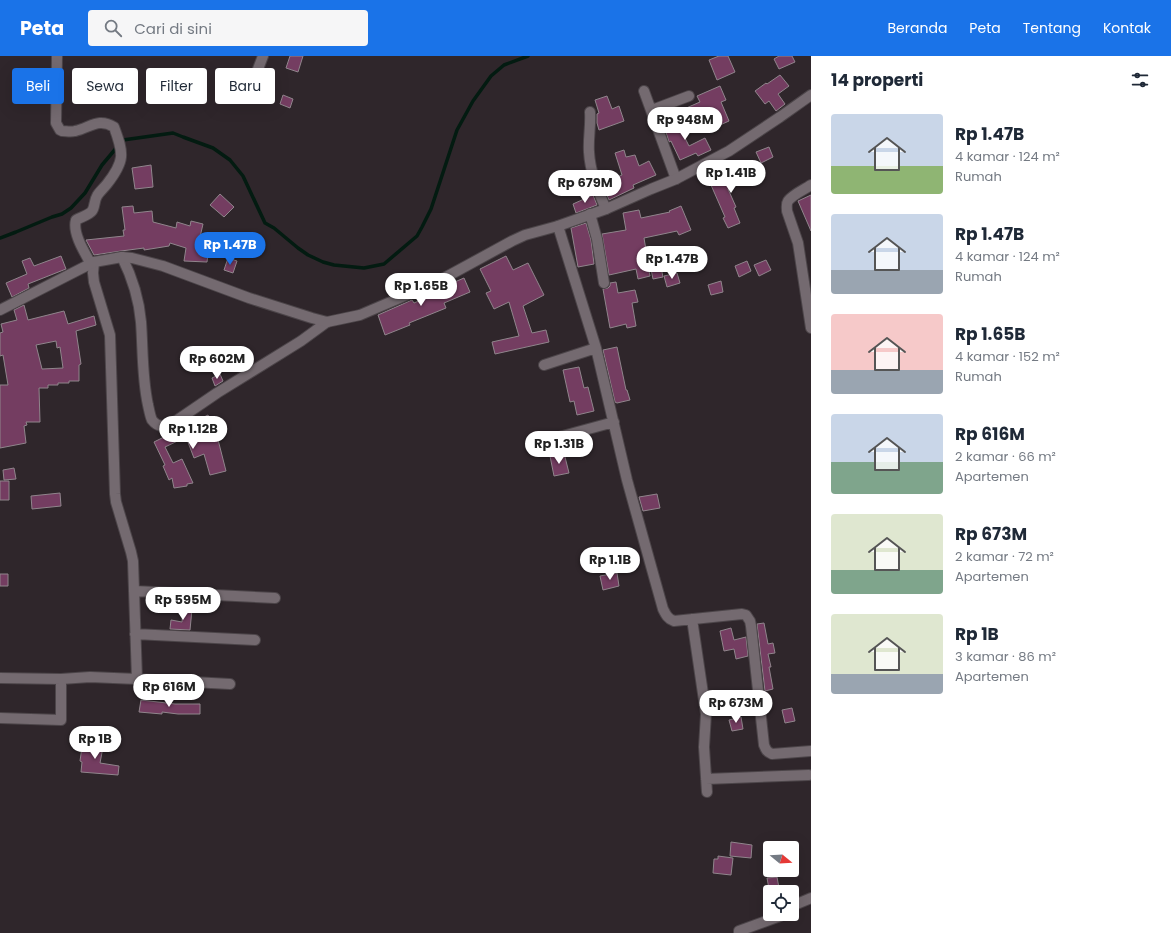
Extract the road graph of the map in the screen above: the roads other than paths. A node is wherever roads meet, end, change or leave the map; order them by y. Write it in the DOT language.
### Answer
graph roads {
  1 [pos="58,56"];
  2 [pos="263,56"];
  3 [pos="259,68"];
  4 [pos="644,91"];
  5 [pos="811,95"];
  6 [pos="689,96"];
  7 [pos="652,110"];
  8 [pos="590,112"];
  9 [pos="676,179"];
  10 [pos="811,185"];
  11 [pos="606,209"];
  12 [pos="590,214"];
  13 [pos="558,226"];
  14 [pos="122,257"];
  15 [pos="92,263"];
  16 [pos="604,283"];
  17 [pos="0,310"];
  18 [pos="327,322"];
  19 [pos="811,328"];
  20 [pos="596,348"];
  21 [pos="544,365"];
  22 [pos="614,422"];
  23 [pos="559,437"];
  24 [pos="134,591"];
  25 [pos="275,598"];
  26 [pos="692,619"];
  27 [pos="136,634"];
  28 [pos="255,640"];
  29 [pos="0,678"];
  30 [pos="61,679"];
  31 [pos="137,679"];
  32 [pos="230,684"];
  33 [pos="0,718"];
  34 [pos="811,751"];
  35 [pos="809,775"];
  36 [pos="706,779"];
  37 [pos="707,792"];
  38 [pos="811,898"];
  39 [pos="799,903"];
  40 [pos="766,921"];
  41 [pos="739,933"];
  1 -- 15 [label="street"];
  2 -- 3 [label="street"];
  4 -- 7 [label="street"];
  5 -- 9 [label="street"];
  6 -- 7 [label="street"];
  7 -- 9 [label="street"];
  8 -- 11 [label="street"];
  9 -- 11 [label="street"];
  10 -- 19 [label="street"];
  11 -- 12 [label="street"];
  12 -- 13 [label="street"];
  12 -- 16 [label="street"];
  13 -- 18 [label="street"];
  13 -- 20 [label="street"];
  14 -- 15 [label="street"];
  14 -- 18 [label="street"];
  14 -- 18 [label="street"];
  15 -- 17 [label="street"];
  15 -- 24 [label="street"];
  20 -- 21 [label="street"];
  20 -- 22 [label="street"];
  22 -- 23 [label="street"];
  22 -- 26 [label="street"];
  24 -- 25 [label="street"];
  24 -- 27 [label="street"];
  26 -- 34 [label="street"];
  26 -- 36 [label="street"];
  27 -- 28 [label="street"];
  27 -- 31 [label="street"];
  29 -- 30 [label="street"];
  30 -- 31 [label="street"];
  30 -- 33 [label="street"];
  31 -- 32 [label="street"];
  35 -- 36 [label="street"];
  36 -- 37 [label="street"];
  38 -- 39 [label="street"];
  40 -- 41 [label="street"];
}
